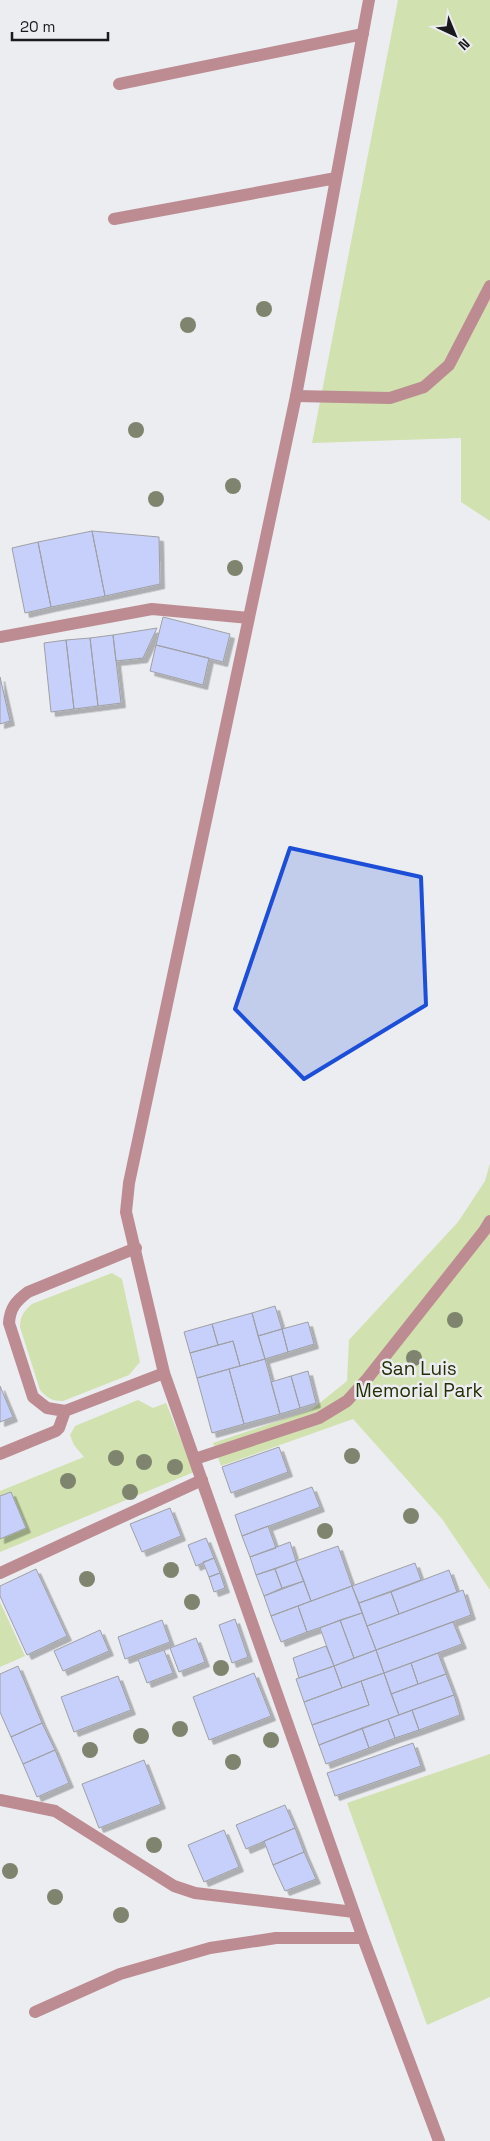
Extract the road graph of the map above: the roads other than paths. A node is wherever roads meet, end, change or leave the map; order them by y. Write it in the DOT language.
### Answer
graph roads {
  1 [pos="369,0"];
  2 [pos="362,34"];
  3 [pos="119,84"];
  4 [pos="336,178"];
  5 [pos="114,219"];
  6 [pos="490,286"];
  7 [pos="296,396"];
  8 [pos="249,618"];
  9 [pos="0,637"];
  10 [pos="490,1221"];
  11 [pos="136,1248"];
  12 [pos="164,1373"];
  13 [pos="65,1411"];
  14 [pos="0,1454"];
  15 [pos="194,1459"];
  16 [pos="202,1480"];
  17 [pos="0,1573"];
  18 [pos="0,1800"];
  19 [pos="354,1912"];
  20 [pos="363,1938"];
  21 [pos="35,2012"];
  22 [pos="439,2141"];
  1 -- 2 [label="street"];
  2 -- 3 [label="street"];
  2 -- 4 [label="street"];
  4 -- 5 [label="street"];
  4 -- 7 [label="street"];
  6 -- 7 [label="street"];
  7 -- 8 [label="street"];
  8 -- 9 [label="street"];
  8 -- 11 [label="street"];
  10 -- 15 [label="street"];
  11 -- 12 [label="street"];
  11 -- 13 [label="street"];
  12 -- 13 [label="street"];
  12 -- 15 [label="street"];
  13 -- 14 [label="street"];
  15 -- 16 [label="street"];
  16 -- 17 [label="street"];
  16 -- 19 [label="street"];
  18 -- 19 [label="street"];
  19 -- 20 [label="street"];
  20 -- 21 [label="street"];
  20 -- 22 [label="street"];
}
